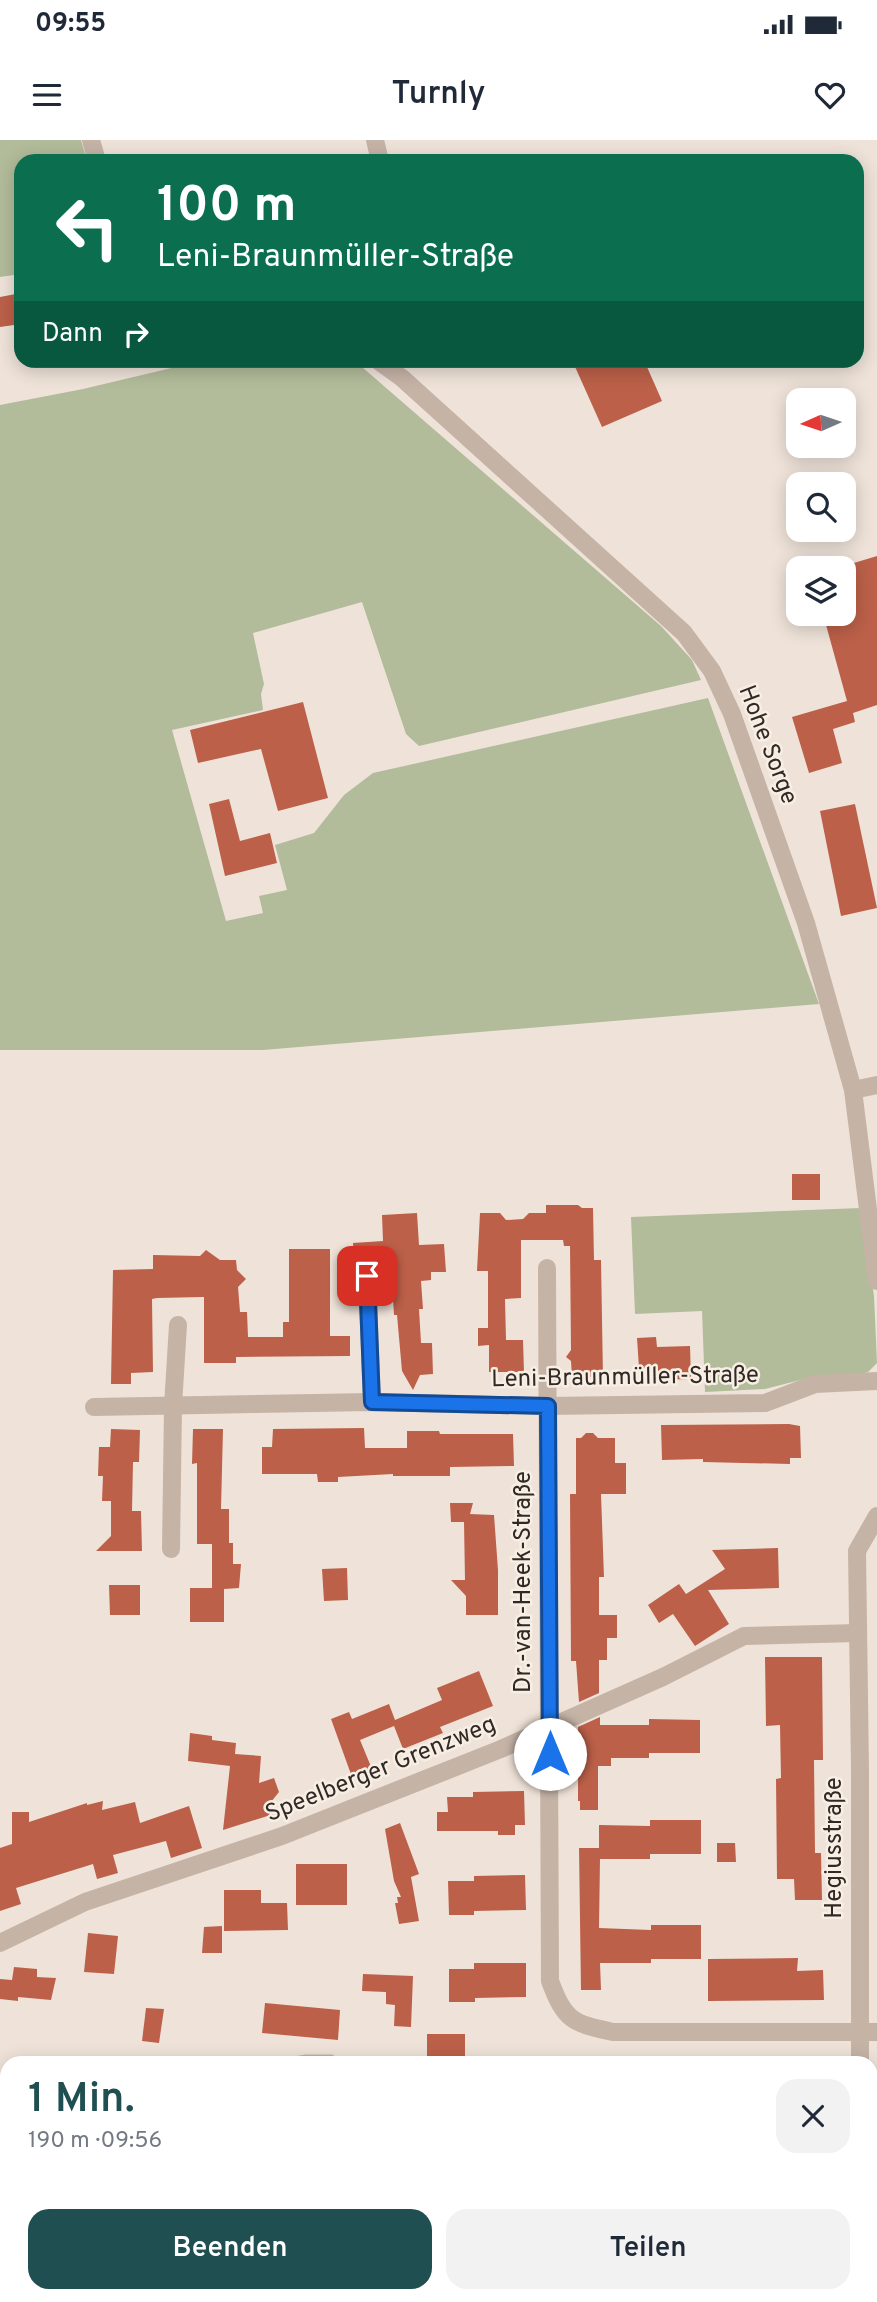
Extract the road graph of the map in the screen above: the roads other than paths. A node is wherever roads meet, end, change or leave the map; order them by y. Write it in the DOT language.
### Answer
graph roads {
  1 [pos="401,369"];
  2 [pos="877,1085"];
  3 [pos="853,1090"];
  4 [pos="547,1268"];
  5 [pos="367,1276"];
  6 [pos="877,1281"];
  7 [pos="178,1325"];
  8 [pos="877,1381"];
  9 [pos="372,1402"];
  10 [pos="173,1406"];
  11 [pos="548,1406"];
  12 [pos="94,1407"];
  13 [pos="877,1516"];
  14 [pos="172,1549"];
  15 [pos="858,1633"];
  16 [pos="550,1729"];
  17 [pos="869,1771"];
  18 [pos="0,1943"];
  19 [pos="868,2032"];
  20 [pos="862,2056"];
  1 -- 3 [label="street, Hohe Sorge"];
  2 -- 3 [label="street"];
  3 -- 6 [label="street, Hohe Sorge"];
  4 -- 11 [label="street, Dr.-van-Heek-Straße"];
  5 -- 9 [label="street"];
  7 -- 10 [label="street"];
  8 -- 11 [label="street, Leni-Braunmüller-Straße"];
  9 -- 10 [label="street, Leni-Braunmüller-Straße"];
  9 -- 11 [label="street, Leni-Braunmüller-Straße"];
  10 -- 12 [label="street, Leni-Braunmüller-Straße"];
  10 -- 14 [label="street"];
  11 -- 16 [label="street, Dr.-van-Heek-Straße"];
  13 -- 15 [label="street"];
  15 -- 16 [label="street, Speelberger Grenzweg"];
  15 -- 17 [label="street, Hegiusstraße"];
  16 -- 18 [label="street, Speelberger Grenzweg"];
  16 -- 19 [label="street, Dr.-van-Heek-Straße"];
  17 -- 19 [label="street, Hegiusstraße"];
  19 -- 20 [label="street, Hegiusstraße"];
}
